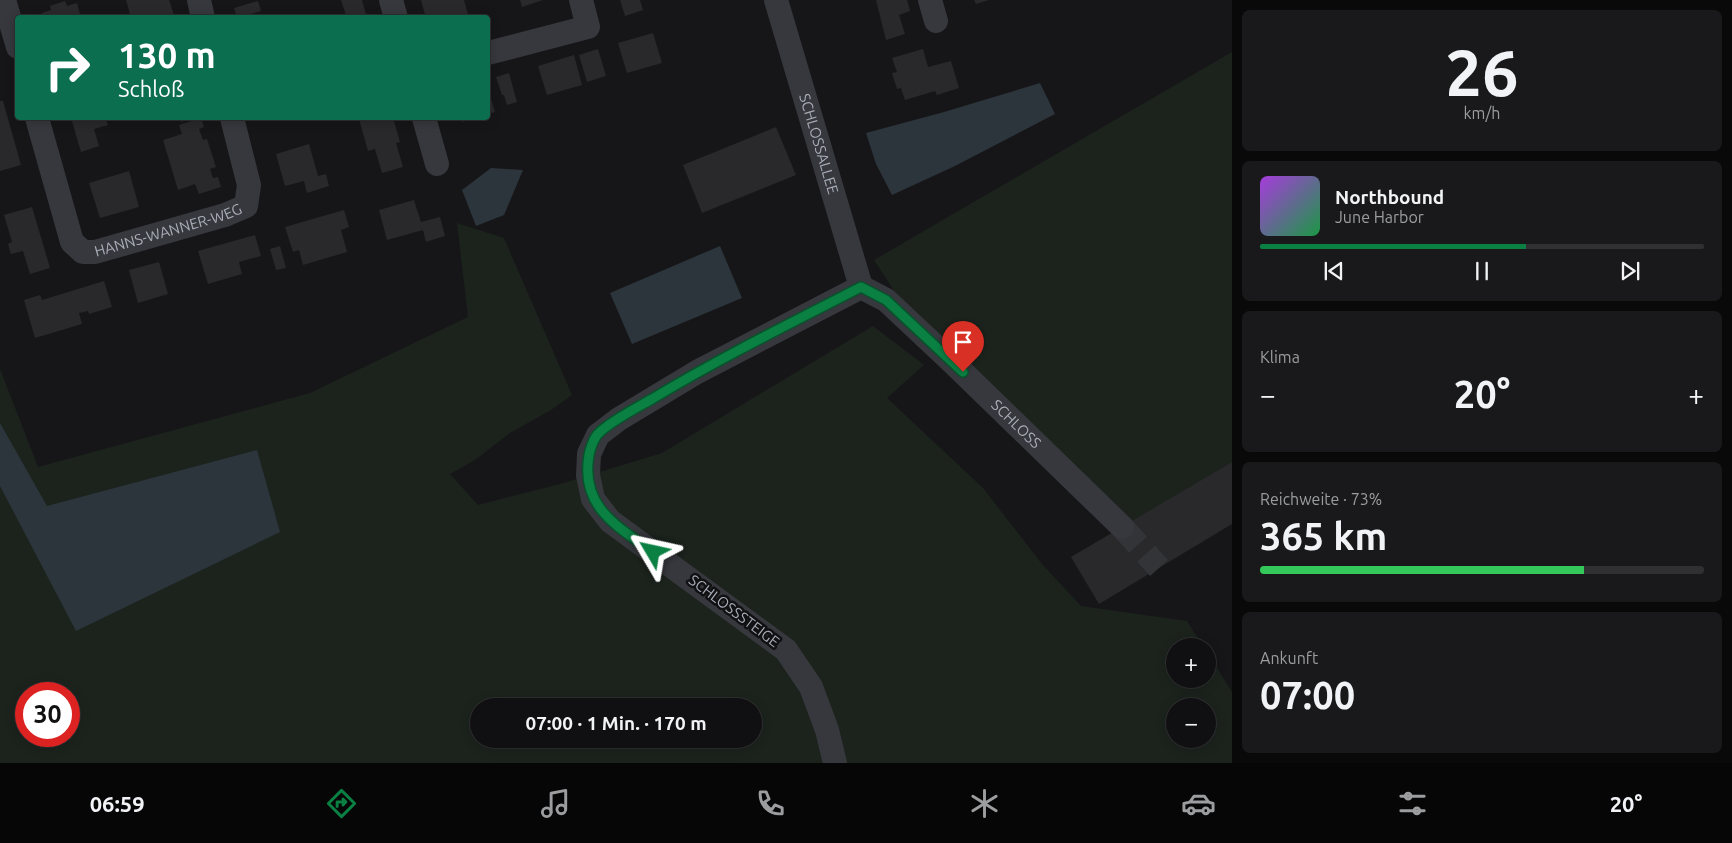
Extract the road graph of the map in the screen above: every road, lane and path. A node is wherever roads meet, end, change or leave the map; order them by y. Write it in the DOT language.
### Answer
graph roads {
  1 [pos="4,0"];
  2 [pos="199,0"];
  3 [pos="391,0"];
  4 [pos="581,0"];
  5 [pos="776,0"];
  6 [pos="203,15"];
  7 [pos="395,15"];
  8 [pos="15,37"];
  9 [pos="490,52"];
  10 [pos="38,120"];
  11 [pos="233,120"];
  12 [pos="425,120"];
  13 [pos="436,164"];
  14 [pos="861,287"];
  15 [pos="1122,527"];
  16 [pos="835,763"];
  1 -- 8 [label="street"];
  2 -- 6 [label="street"];
  3 -- 7 [label="street"];
  4 -- 9 [label="street"];
  5 -- 14 [label="street, SCHLOSSALLEE"];
  10 -- 11 [label="street, HANNS-WANNER-WEG"];
  12 -- 13 [label="street"];
  14 -- 15 [label="street, SCHLOSS"];
  14 -- 16 [label="street, SCHLOSSSTEIGE"];
}
